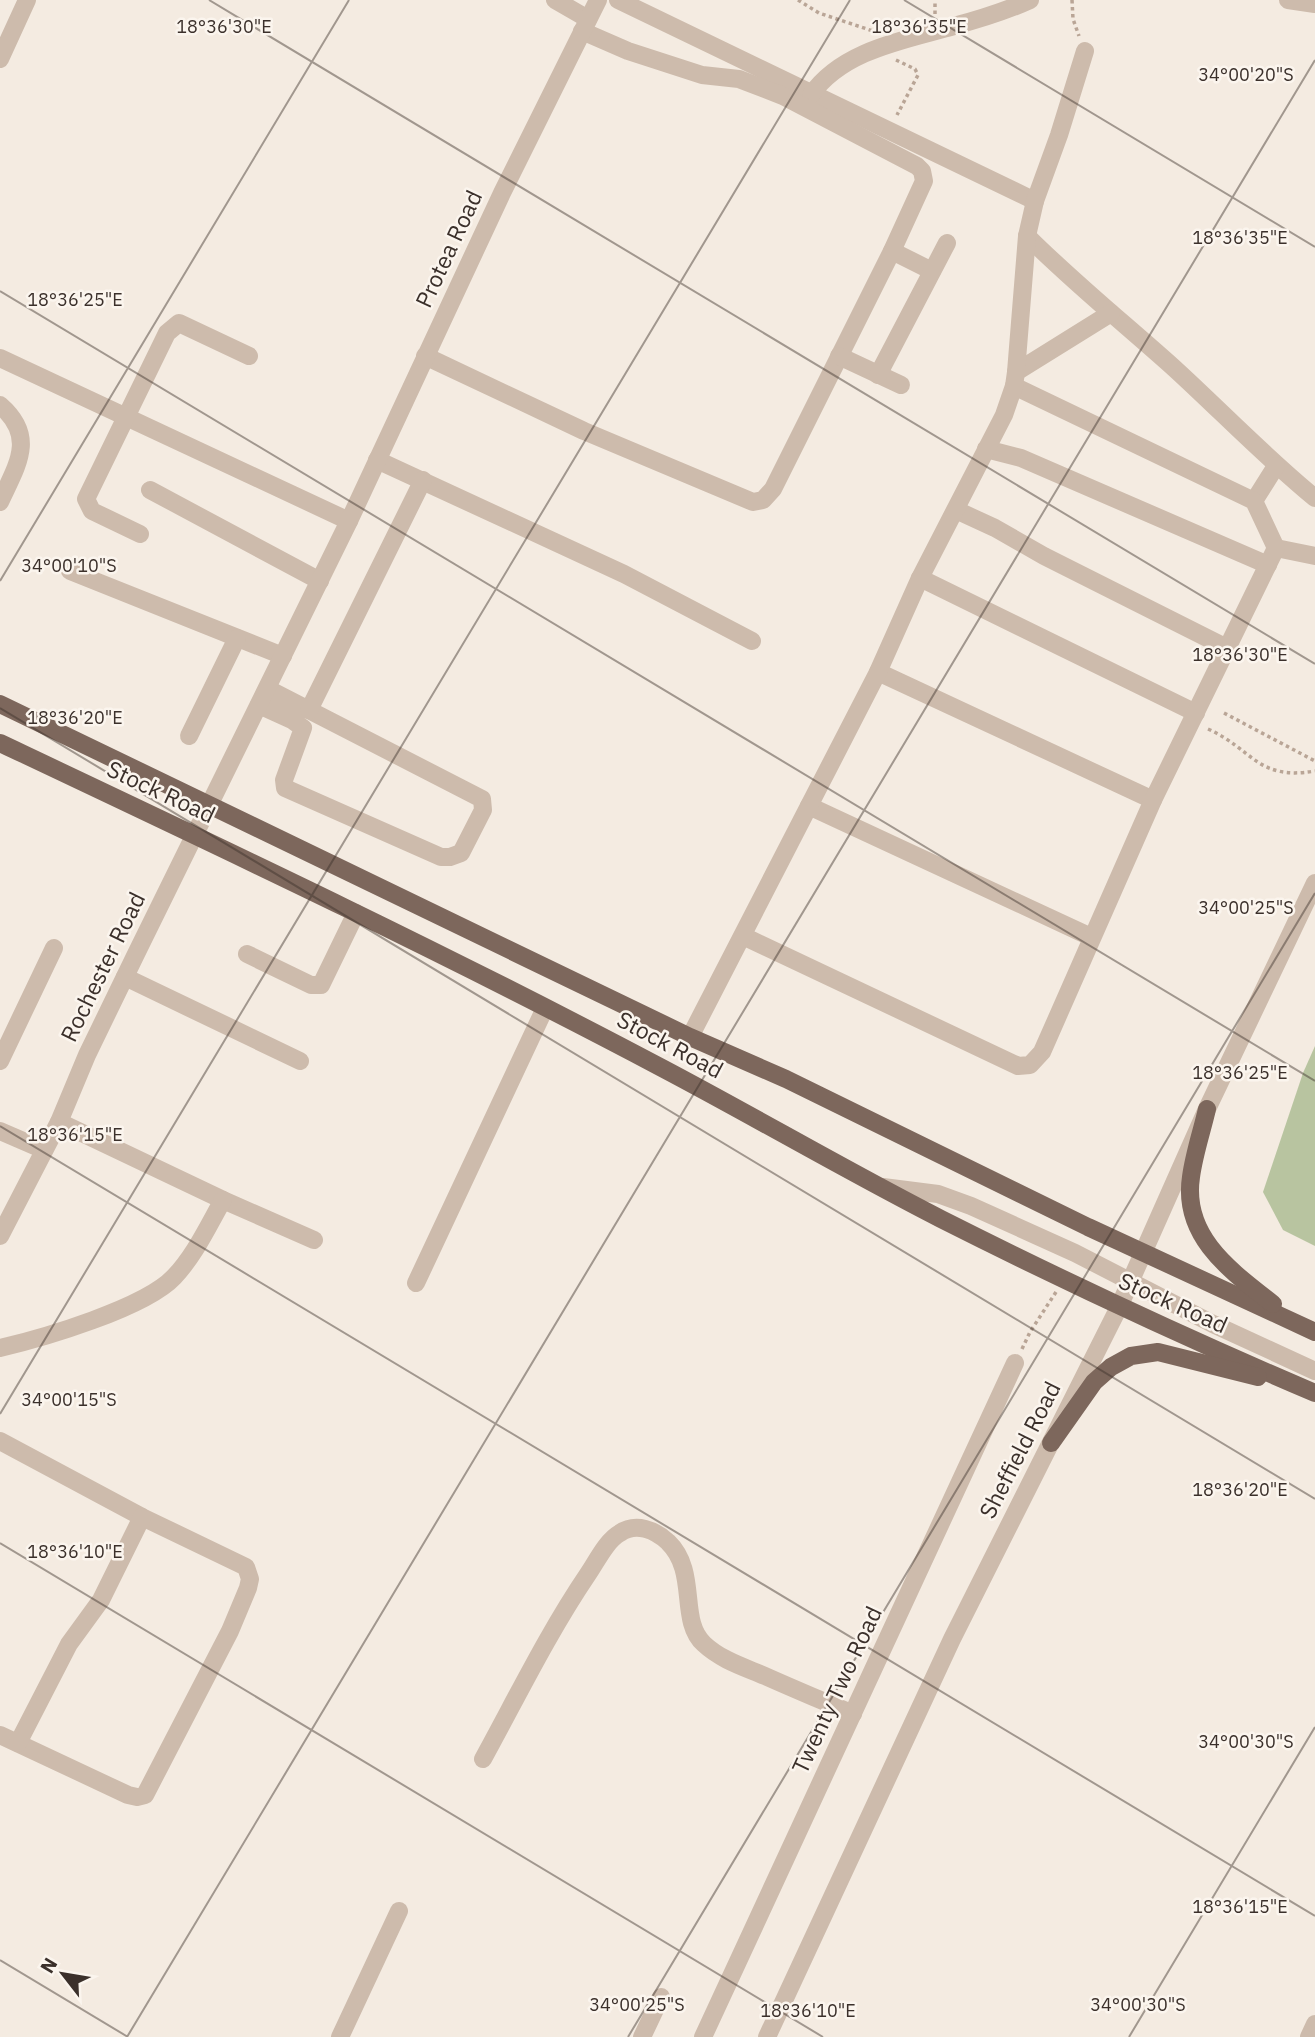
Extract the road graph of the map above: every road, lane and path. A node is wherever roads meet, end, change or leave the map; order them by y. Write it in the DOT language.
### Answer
graph roads {
  1 [pos="27,0"];
  2 [pos="555,0"];
  3 [pos="598,0"];
  4 [pos="618,0"];
  5 [pos="798,0"];
  6 [pos="1030,0"];
  7 [pos="1072,0"];
  8 [pos="1288,0"];
  9 [pos="1315,4"];
  10 [pos="585,25"];
  11 [pos="882,46"];
  12 [pos="1084,51"];
  13 [pos="0,59"];
  14 [pos="811,95"];
  15 [pos="885,130"];
  16 [pos="1035,201"];
  17 [pos="1027,236"];
  18 [pos="947,243"];
  19 [pos="892,251"];
  20 [pos="932,271"];
  21 [pos="1111,313"];
  22 [pos="249,356"];
  23 [pos="425,356"];
  24 [pos="839,356"];
  25 [pos="0,358"];
  26 [pos="878,375"];
  27 [pos="1015,379"];
  28 [pos="901,385"];
  29 [pos="0,405"];
  30 [pos="127,416"];
  31 [pos="986,449"];
  32 [pos="377,460"];
  33 [pos="1276,466"];
  34 [pos="423,480"];
  35 [pos="150,490"];
  36 [pos="1315,498"];
  37 [pos="1254,501"];
  38 [pos="0,502"];
  39 [pos="956,510"];
  40 [pos="349,521"];
  41 [pos="140,534"];
  42 [pos="1276,548"];
  43 [pos="1315,556"];
  44 [pos="1268,565"];
  45 [pos="70,571"];
  46 [pos="920,578"];
  47 [pos="320,581"];
  48 [pos="237,638"];
  49 [pos="752,641"];
  50 [pos="1227,648"];
  51 [pos="283,656"];
  52 [pos="878,672"];
  53 [pos="268,689"];
  54 [pos="0,704"];
  55 [pos="259,705"];
  56 [pos="309,710"];
  57 [pos="1224,713"];
  58 [pos="1194,718"];
  59 [pos="189,736"];
  60 [pos="0,743"];
  61 [pos="1315,761"];
  62 [pos="1315,771"];
  63 [pos="1153,800"];
  64 [pos="209,805"];
  65 [pos="809,806"];
  66 [pos="194,834"];
  67 [pos="1315,883"];
  68 [pos="356,913"];
  69 [pos="743,936"];
  70 [pos="1091,937"];
  71 [pos="54,948"];
  72 [pos="247,954"];
  73 [pos="125,978"];
  74 [pos="545,1008"];
  75 [pos="691,1037"];
  76 [pos="0,1061"];
  77 [pos="300,1061"];
  78 [pos="1207,1109"];
  79 [pos="59,1122"];
  80 [pos="0,1131"];
  81 [pos="44,1150"];
  82 [pos="883,1187"];
  83 [pos="223,1200"];
  84 [pos="0,1236"];
  85 [pos="314,1240"];
  86 [pos="1143,1252"];
  87 [pos="1130,1282"];
  88 [pos="416,1283"];
  89 [pos="1056,1292"];
  90 [pos="1119,1307"];
  91 [pos="1296,1323"];
  92 [pos="1315,1332"];
  93 [pos="0,1348"];
  94 [pos="1015,1363"];
  95 [pos="1315,1371"];
  96 [pos="1307,1390"];
  97 [pos="0,1441"];
  98 [pos="1051,1443"];
  99 [pos="142,1517"];
  100 [pos="853,1714"];
  101 [pos="0,1735"];
  102 [pos="18,1743"];
  103 [pos="483,1759"];
  104 [pos="399,1912"];
  105 [pos="661,1997"];
  106 [pos="1315,2024"];
  107 [pos="340,2037"];
  108 [pos="642,2037"];
  109 [pos="702,2037"];
  110 [pos="766,2037"];
  111 [pos="1309,2037"];
  1 -- 13 [label="street"];
  2 -- 10 [label="street"];
  3 -- 10 [label="street, Protea Road"];
  4 -- 14 [label="street"];
  5 -- 11 [label="path"];
  6 -- 11 [label="street"];
  7 -- 12 [label="path"];
  8 -- 9 [label="street"];
  10 -- 19 [label="street"];
  10 -- 23 [label="street, Protea Road"];
  11 -- 14 [label="street"];
  11 -- 15 [label="path"];
  12 -- 16 [label="street"];
  14 -- 15 [label="street"];
  15 -- 16 [label="street"];
  16 -- 17 [label="street"];
  17 -- 21 [label="street"];
  17 -- 27 [label="street"];
  18 -- 20 [label="street"];
  19 -- 20 [label="street"];
  19 -- 24 [label="street"];
  20 -- 26 [label="street"];
  21 -- 27 [label="street"];
  21 -- 33 [label="street"];
  22 -- 30 [label="street"];
  23 -- 24 [label="street"];
  23 -- 32 [label="street, Protea Road"];
  24 -- 26 [label="street"];
  25 -- 30 [label="street"];
  26 -- 28 [label="street"];
  27 -- 31 [label="street"];
  27 -- 37 [label="street"];
  29 -- 38 [label="street"];
  30 -- 40 [label="street"];
  30 -- 41 [label="street"];
  31 -- 39 [label="street"];
  31 -- 44 [label="street"];
  32 -- 34 [label="street"];
  32 -- 40 [label="street, Protea Road"];
  33 -- 36 [label="street"];
  33 -- 37 [label="street"];
  34 -- 49 [label="street"];
  34 -- 56 [label="street"];
  35 -- 47 [label="street"];
  37 -- 42 [label="street"];
  39 -- 46 [label="street"];
  39 -- 50 [label="street"];
  40 -- 47 [label="street, Protea Road"];
  42 -- 43 [label="street"];
  42 -- 44 [label="street"];
  44 -- 50 [label="street"];
  45 -- 48 [label="street"];
  46 -- 52 [label="street"];
  46 -- 58 [label="street"];
  47 -- 51 [label="street, Protea Road"];
  48 -- 51 [label="street"];
  48 -- 59 [label="street"];
  50 -- 58 [label="street"];
  51 -- 53 [label="street, Protea Road"];
  52 -- 63 [label="street"];
  52 -- 65 [label="street"];
  53 -- 55 [label="street, Protea Road"];
  53 -- 56 [label="street"];
  54 -- 64 [label="main road, Stock Road"];
  55 -- 56 [label="street"];
  55 -- 64 [label="street, Protea Road"];
  57 -- 61 [label="path"];
  58 -- 62 [label="path"];
  58 -- 63 [label="street"];
  60 -- 66 [label="main road, Stock Road"];
  63 -- 70 [label="street"];
  64 -- 66 [label="street, Rochester Road"];
  64 -- 75 [label="main road, Stock Road"];
  65 -- 69 [label="street"];
  65 -- 70 [label="street"];
  66 -- 68 [label="main road, Stock Road"];
  66 -- 73 [label="street, Rochester Road"];
  67 -- 78 [label="street, Sheffield Road"];
  68 -- 72 [label="street"];
  68 -- 74 [label="main road, Stock Road"];
  69 -- 70 [label="street"];
  69 -- 75 [label="street"];
  71 -- 76 [label="street"];
  73 -- 77 [label="street"];
  73 -- 79 [label="street, Rochester Road"];
  74 -- 82 [label="main road, Stock Road"];
  74 -- 88 [label="street"];
  75 -- 86 [label="main road, Stock Road"];
  78 -- 86 [label="street, Sheffield Road"];
  78 -- 91 [label="main road"];
  79 -- 81 [label="street, Rochester Road"];
  79 -- 83 [label="street"];
  80 -- 81 [label="street"];
  81 -- 84 [label="street, Rochester Road"];
  82 -- 87 [label="street"];
  82 -- 90 [label="main road, Stock Road"];
  83 -- 85 [label="street"];
  83 -- 93 [label="street"];
  86 -- 87 [label="street, Sheffield Road"];
  86 -- 91 [label="main road, Stock Road"];
  87 -- 90 [label="street, Sheffield Road"];
  87 -- 95 [label="street"];
  89 -- 94 [label="path"];
  90 -- 96 [label="main road, Stock Road"];
  90 -- 98 [label="street, Sheffield Road"];
  91 -- 92 [label="main road, Stock Road"];
  94 -- 100 [label="street, Twenty Two Road"];
  96 -- 98 [label="main road"];
  97 -- 99 [label="street"];
  98 -- 110 [label="street, Sheffield Road"];
  99 -- 102 [label="street"];
  99 -- 102 [label="street"];
  100 -- 103 [label="street"];
  100 -- 109 [label="street, Twenty Two Road"];
  101 -- 102 [label="street"];
  104 -- 107 [label="street"];
  105 -- 108 [label="street"];
  106 -- 111 [label="street"];
}
